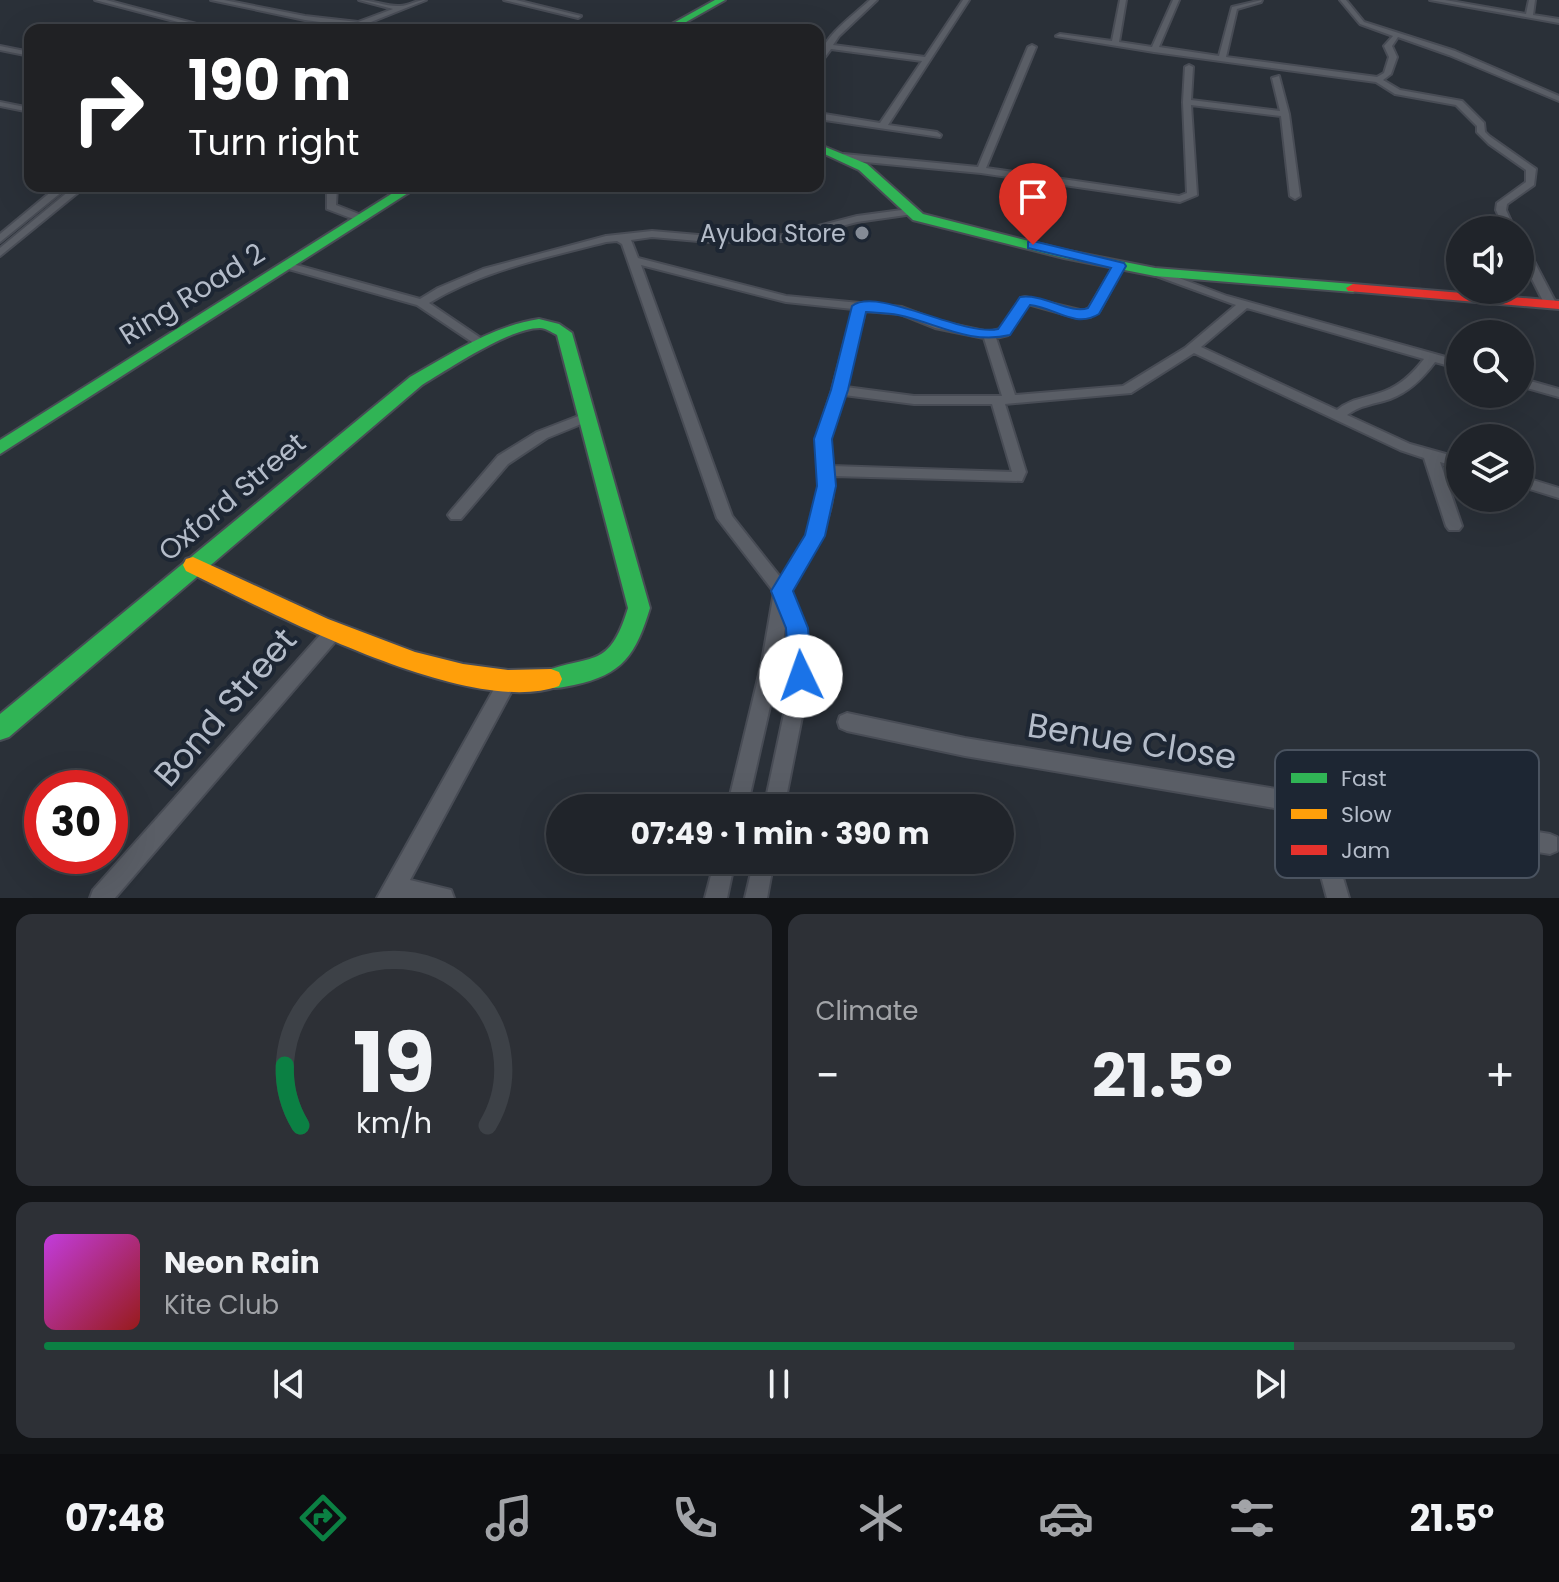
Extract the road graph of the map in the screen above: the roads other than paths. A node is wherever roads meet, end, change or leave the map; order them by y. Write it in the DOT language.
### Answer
graph roads {
  1 [pos="98,0"];
  2 [pos="214,0"];
  3 [pos="362,0"];
  4 [pos="423,0"];
  5 [pos="507,0"];
  6 [pos="721,0"];
  7 [pos="874,0"];
  8 [pos="966,0"];
  9 [pos="1123,0"];
  10 [pos="1176,0"];
  11 [pos="1343,0"];
  12 [pos="1433,0"];
  13 [pos="1532,0"];
  14 [pos="1259,1"];
  15 [pos="1460,2"];
  16 [pos="398,8"];
  17 [pos="578,16"];
  18 [pos="1529,16"];
  19 [pos="1559,21"];
  20 [pos="192,24"];
  21 [pos="359,24"];
  22 [pos="676,24"];
  23 [pos="1060,36"];
  24 [pos="1396,36"];
  25 [pos="1115,44"];
  26 [pos="828,47"];
  27 [pos="1032,47"];
  28 [pos="0,48"];
  29 [pos="1154,50"];
  30 [pos="24,53"];
  31 [pos="824,54"];
  32 [pos="927,59"];
  33 [pos="1222,59"];
  34 [pos="1189,67"];
  35 [pos="1276,78"];
  36 [pos="1378,80"];
  37 [pos="1559,99"];
  38 [pos="1187,102"];
  39 [pos="0,104"];
  40 [pos="0,110"];
  41 [pos="24,111"];
  42 [pos="24,112"];
  43 [pos="1285,114"];
  44 [pos="824,117"];
  45 [pos="882,127"];
  46 [pos="937,135"];
  47 [pos="824,149"];
  48 [pos="844,157"];
  49 [pos="981,170"];
  50 [pos="57,192"];
  51 [pos="74,192"];
  52 [pos="332,192"];
  53 [pos="403,192"];
  54 [pos="1295,196"];
  55 [pos="909,212"];
  56 [pos="1504,216"];
  57 [pos="360,218"];
  58 [pos="619,238"];
  59 [pos="0,239"];
  60 [pos="0,253"];
  61 [pos="633,260"];
  62 [pos="289,266"];
  63 [pos="1119,266"];
  64 [pos="1534,268"];
  65 [pos="1155,272"];
  66 [pos="421,303"];
  67 [pos="1245,304"];
  68 [pos="1555,305"];
  69 [pos="860,306"];
  70 [pos="989,336"];
  71 [pos="481,344"];
  72 [pos="1193,348"];
  73 [pos="1432,357"];
  74 [pos="1446,361"];
  75 [pos="1534,386"];
  76 [pos="839,390"];
  77 [pos="1559,393"];
  78 [pos="1003,400"];
  79 [pos="1340,414"];
  80 [pos="586,417"];
  81 [pos="0,448"];
  82 [pos="1431,456"];
  83 [pos="1446,460"];
  84 [pos="826,471"];
  85 [pos="1534,485"];
  86 [pos="1559,493"];
  87 [pos="456,515"];
  88 [pos="1454,526"];
  89 [pos="193,565"];
  90 [pos="782,591"];
  91 [pos="335,630"];
  92 [pos="509,679"];
  93 [pos="847,722"];
  94 [pos="0,729"];
  95 [pos="740,794"];
  96 [pos="777,794"];
  97 [pos="1275,796"];
  98 [pos="1539,842"];
  99 [pos="1550,844"];
  100 [pos="722,874"];
  101 [pos="761,874"];
  102 [pos="1332,878"];
  103 [pos="392,892"];
  104 [pos="101,898"];
  105 [pos="443,898"];
  106 [pos="716,898"];
  107 [pos="756,898"];
  108 [pos="1338,898"];
  1 -- 20 [label="street"];
  2 -- 21 [label="street"];
  3 -- 16 [label="street"];
  4 -- 16 [label="street"];
  5 -- 17 [label="street"];
  6 -- 22 [label="street"];
  7 -- 26 [label="street"];
  8 -- 32 [label="street"];
  9 -- 25 [label="street"];
  10 -- 29 [label="street"];
  11 -- 24 [label="street"];
  12 -- 15 [label="street"];
  13 -- 18 [label="street"];
  14 -- 33 [label="street"];
  15 -- 18 [label="street"];
  16 -- 21 [label="street"];
  18 -- 19 [label="street"];
  23 -- 25 [label="street"];
  24 -- 36 [label="street"];
  24 -- 37 [label="street"];
  25 -- 29 [label="street"];
  26 -- 31 [label="street"];
  26 -- 32 [label="street"];
  27 -- 49 [label="street"];
  28 -- 30 [label="street"];
  29 -- 33 [label="street"];
  32 -- 45 [label="street"];
  33 -- 36 [label="street"];
  34 -- 38 [label="street"];
  35 -- 43 [label="street"];
  36 -- 56 [label="street"];
  38 -- 43 [label="street"];
  38 -- 49 [label="street"];
  39 -- 41 [label="street"];
  40 -- 42 [label="street"];
  43 -- 54 [label="street"];
  44 -- 45 [label="street"];
  45 -- 46 [label="street"];
  47 -- 48 [label="street"];
  48 -- 49 [label="street"];
  48 -- 55 [label="street"];
  50 -- 59 [label="street"];
  51 -- 60 [label="street"];
  52 -- 57 [label="street"];
  53 -- 57 [label="street, Ring Road 2"];
  55 -- 58 [label="street"];
  55 -- 63 [label="street"];
  57 -- 62 [label="street, Ring Road 2"];
  58 -- 61 [label="street"];
  58 -- 66 [label="street"];
  61 -- 69 [label="street"];
  61 -- 90 [label="street"];
  62 -- 66 [label="street"];
  62 -- 81 [label="street, Ring Road 2"];
  63 -- 65 [label="street"];
  63 -- 70 [label="street"];
  64 -- 68 [label="street"];
  65 -- 67 [label="street"];
  65 -- 68 [label="street"];
  66 -- 71 [label="street"];
  67 -- 72 [label="street"];
  67 -- 73 [label="street"];
  69 -- 70 [label="street"];
  69 -- 76 [label="street"];
  70 -- 78 [label="street"];
  71 -- 80 [label="street, Oxford Street"];
  71 -- 89 [label="street, Oxford Street"];
  72 -- 78 [label="street"];
  72 -- 79 [label="street"];
  73 -- 74 [label="street"];
  73 -- 79 [label="street"];
  75 -- 77 [label="street"];
  76 -- 78 [label="street"];
  76 -- 84 [label="street"];
  78 -- 84 [label="street"];
  79 -- 82 [label="street"];
  80 -- 87 [label="street"];
  80 -- 92 [label="street"];
  82 -- 83 [label="street"];
  82 -- 88 [label="street"];
  84 -- 90 [label="street"];
  85 -- 86 [label="street"];
  89 -- 91 [label="street"];
  89 -- 94 [label="street, Oxford Street"];
  90 -- 95 [label="street"];
  90 -- 96 [label="street"];
  91 -- 92 [label="street"];
  91 -- 104 [label="street, Bond Street"];
  92 -- 103 [label="street"];
  93 -- 97 [label="street, Benue Close"];
  98 -- 99 [label="street, Benue Close"];
  100 -- 106 [label="street"];
  101 -- 107 [label="street"];
  102 -- 108 [label="street"];
  103 -- 105 [label="street"];
}
